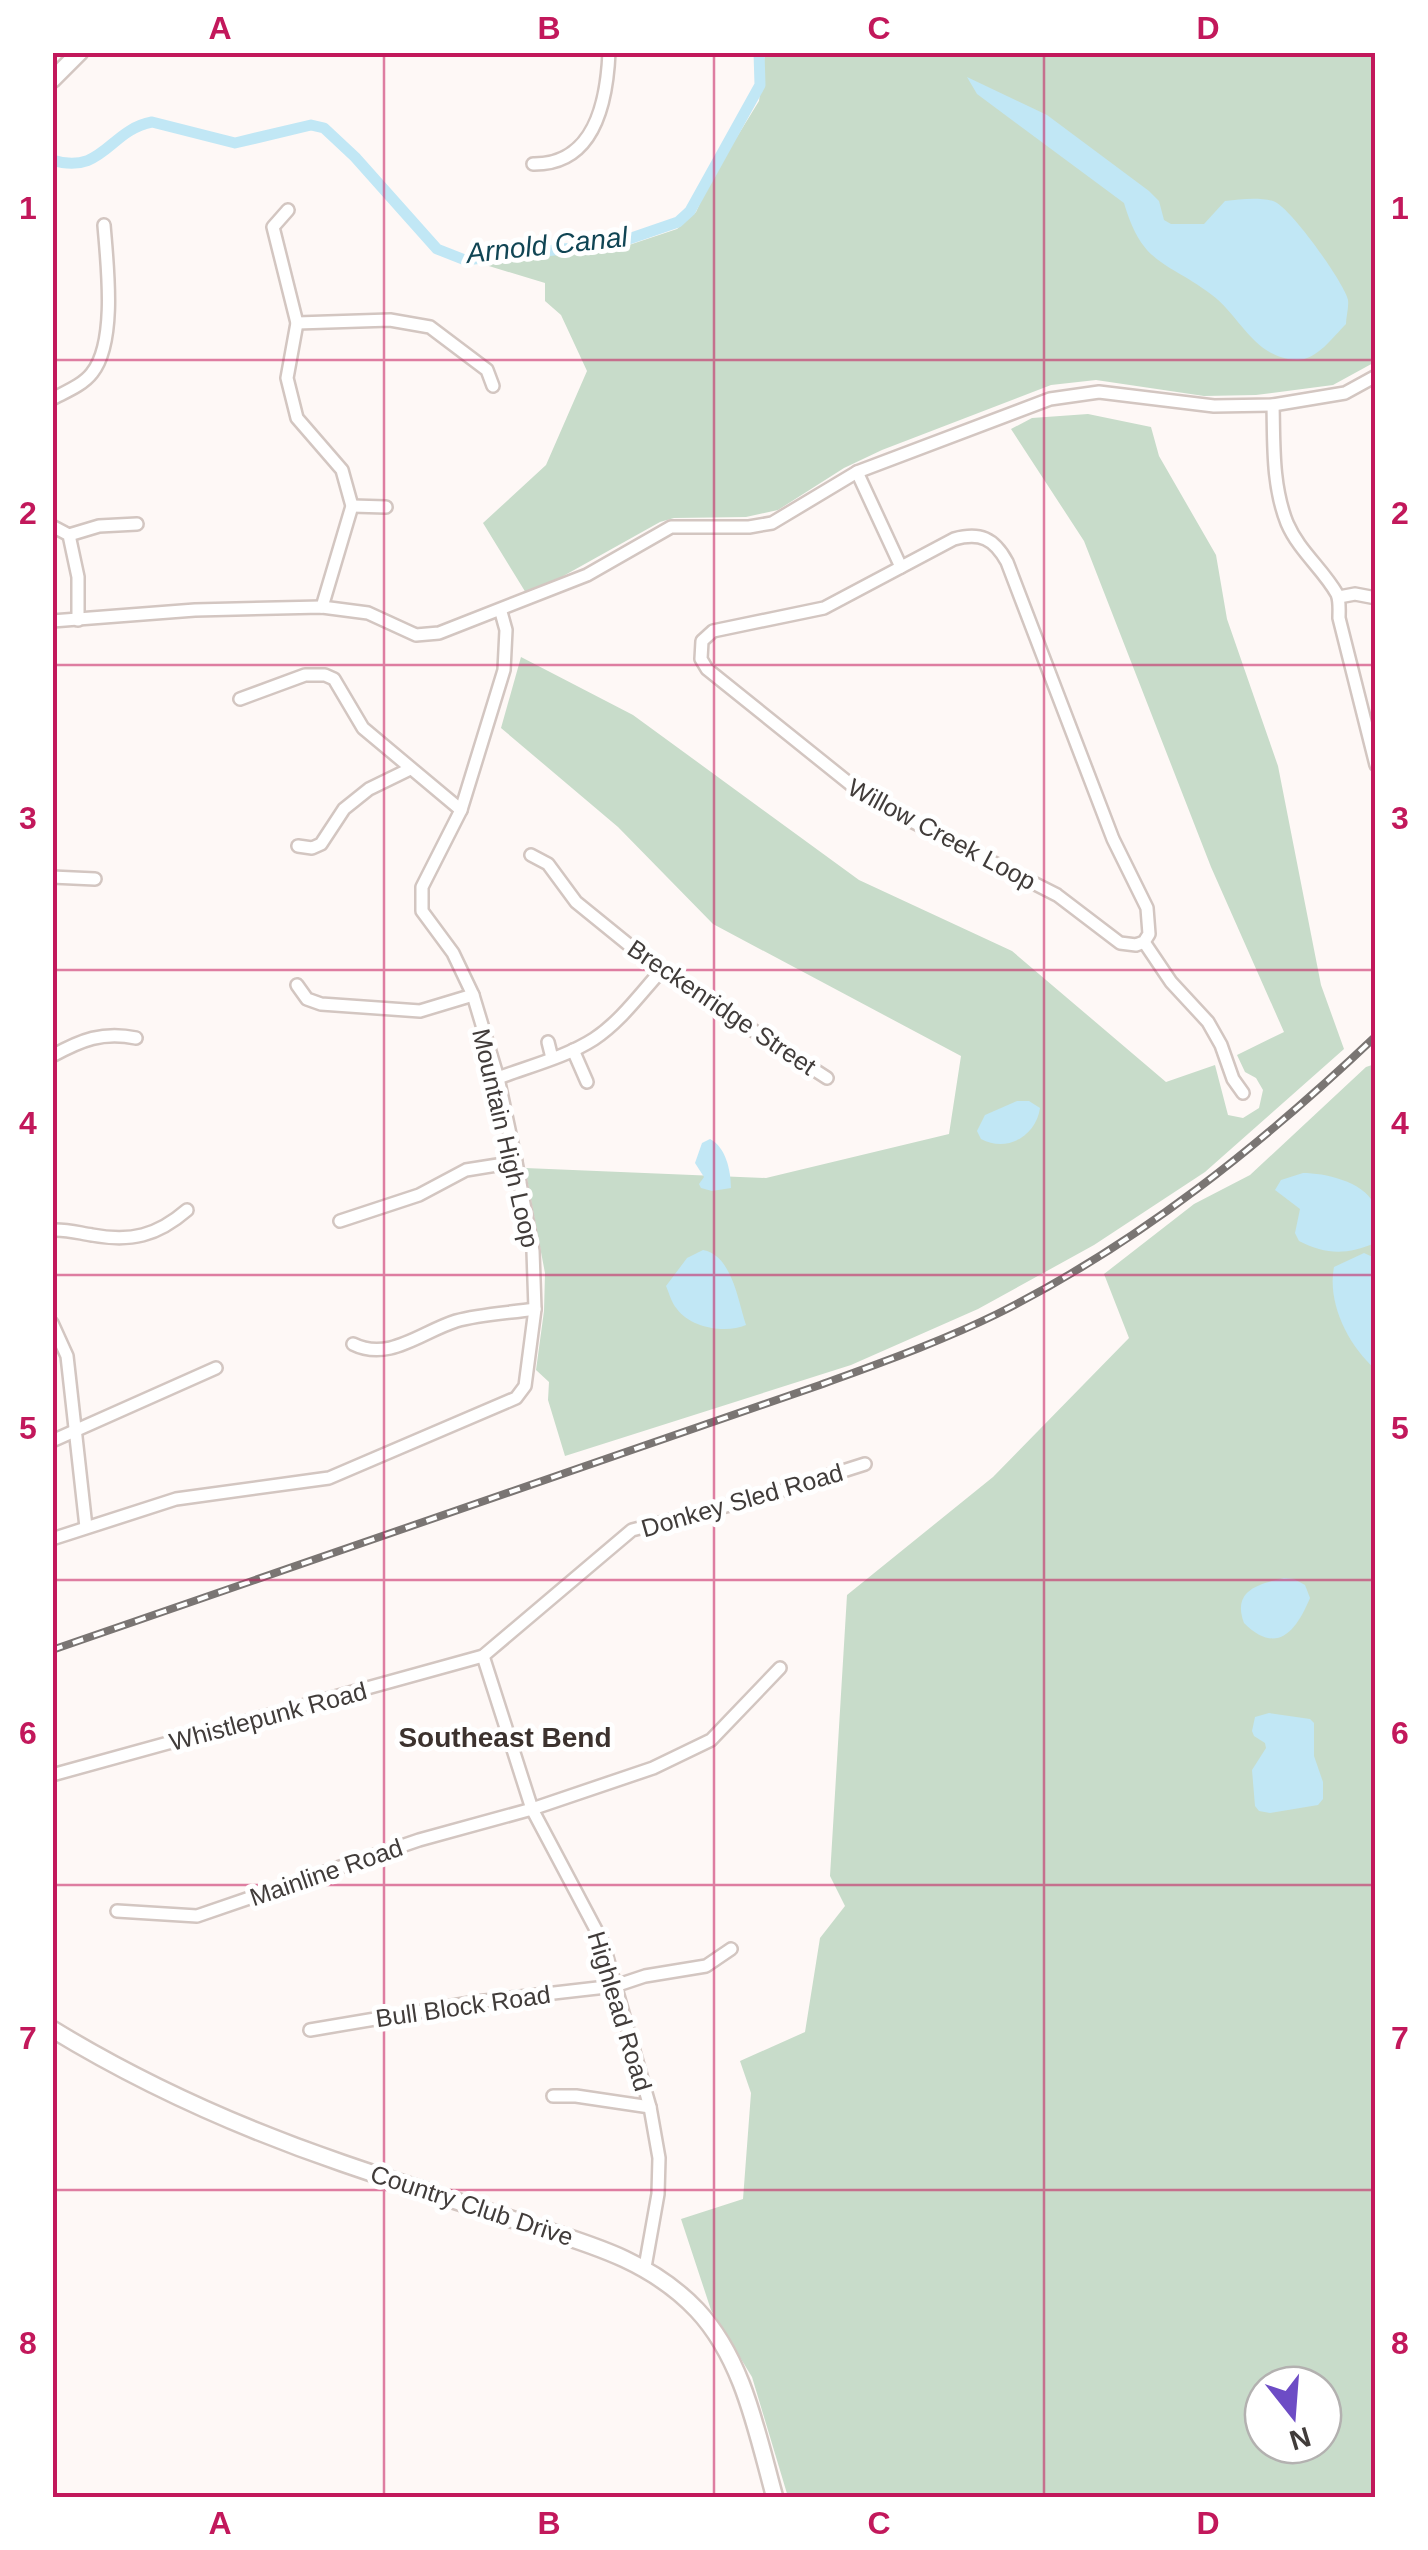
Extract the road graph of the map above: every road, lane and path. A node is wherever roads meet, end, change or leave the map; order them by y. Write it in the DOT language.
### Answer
graph roads {
  1 [pos="80,52"];
  2 [pos="608,52"];
  3 [pos="52,80"];
  4 [pos="533,164"];
  5 [pos="288,210"];
  6 [pos="104,225"];
  7 [pos="297,323"];
  8 [pos="1376,376"];
  9 [pos="492,386"];
  10 [pos="52,399"];
  11 [pos="1273,404"];
  12 [pos="857,472"];
  13 [pos="352,506"];
  14 [pos="386,507"];
  15 [pos="136,524"];
  16 [pos="52,526"];
  17 [pos="69,535"];
  18 [pos="901,567"];
  19 [pos="1339,597"];
  20 [pos="1376,598"];
  21 [pos="322,607"];
  22 [pos="500,612"];
  23 [pos="78,620"];
  24 [pos="52,621"];
  25 [pos="240,699"];
  26 [pos="1376,765"];
  27 [pos="410,769"];
  28 [pos="461,810"];
  29 [pos="298,846"];
  30 [pos="531,855"];
  31 [pos="52,878"];
  32 [pos="94,879"];
  33 [pos="1144,942"];
  34 [pos="661,970"];
  35 [pos="297,985"];
  36 [pos="472,995"];
  37 [pos="136,1038"];
  38 [pos="548,1042"];
  39 [pos="574,1050"];
  40 [pos="52,1056"];
  41 [pos="552,1058"];
  42 [pos="498,1078"];
  43 [pos="827,1078"];
  44 [pos="587,1082"];
  45 [pos="1243,1094"];
  46 [pos="516,1162"];
  47 [pos="188,1210"];
  48 [pos="340,1222"];
  49 [pos="52,1230"];
  50 [pos="534,1309"];
  51 [pos="52,1323"];
  52 [pos="353,1344"];
  53 [pos="216,1368"];
  54 [pos="77,1430"];
  55 [pos="52,1441"];
  56 [pos="865,1464"];
  57 [pos="86,1527"];
  58 [pos="52,1540"];
  59 [pos="483,1656"];
  60 [pos="780,1668"];
  61 [pos="52,1775"];
  62 [pos="532,1809"];
  63 [pos="117,1912"];
  64 [pos="731,1949"];
  65 [pos="615,1986"];
  66 [pos="52,2029"];
  67 [pos="310,2030"];
  68 [pos="554,2096"];
  69 [pos="650,2107"];
  70 [pos="645,2268"];
  71 [pos="775,2498"];
  1 -- 3 [label="street"];
  2 -- 4 [label="street"];
  5 -- 7 [label="street"];
  6 -- 10 [label="street"];
  7 -- 9 [label="street"];
  7 -- 13 [label="street"];
  8 -- 11 [label="street"];
  11 -- 12 [label="street"];
  11 -- 19 [label="street"];
  12 -- 18 [label="street"];
  12 -- 22 [label="street"];
  13 -- 14 [label="street"];
  13 -- 21 [label="street"];
  15 -- 17 [label="street"];
  16 -- 17 [label="street"];
  17 -- 23 [label="street"];
  18 -- 33 [label="street, Willow Creek Loop"];
  18 -- 33 [label="street, Willow Creek Loop"];
  19 -- 20 [label="street"];
  19 -- 26 [label="street"];
  21 -- 22 [label="street"];
  21 -- 23 [label="street"];
  22 -- 28 [label="street, Mountain High Loop"];
  23 -- 24 [label="street"];
  25 -- 27 [label="street"];
  27 -- 28 [label="street"];
  27 -- 29 [label="street"];
  28 -- 36 [label="street, Mountain High Loop"];
  30 -- 34 [label="street, Breckenridge Street"];
  31 -- 32 [label="street"];
  33 -- 45 [label="street"];
  34 -- 39 [label="street"];
  34 -- 43 [label="street, Breckenridge Street"];
  35 -- 36 [label="street"];
  36 -- 42 [label="street, Mountain High Loop"];
  37 -- 40 [label="street"];
  38 -- 41 [label="street"];
  39 -- 41 [label="street"];
  39 -- 44 [label="street"];
  41 -- 42 [label="street"];
  42 -- 46 [label="street, Mountain High Loop"];
  46 -- 48 [label="street"];
  46 -- 50 [label="street, Mountain High Loop"];
  47 -- 49 [label="street"];
  50 -- 52 [label="street"];
  50 -- 57 [label="street, Mountain High Loop"];
  51 -- 54 [label="street"];
  53 -- 54 [label="street"];
  54 -- 55 [label="street"];
  54 -- 57 [label="street"];
  56 -- 59 [label="street, Donkey Sled Road"];
  57 -- 58 [label="street, Mountain High Loop"];
  59 -- 61 [label="street, Whistlepunk Road"];
  59 -- 62 [label="street, Highlead Road"];
  60 -- 62 [label="street, Mainline Road"];
  62 -- 63 [label="street, Mainline Road"];
  62 -- 65 [label="street, Highlead Road"];
  64 -- 65 [label="street, Bull Block Road"];
  65 -- 67 [label="street, Bull Block Road"];
  65 -- 69 [label="street, Highlead Road"];
  66 -- 70 [label="street, Country Club Drive"];
  68 -- 69 [label="street"];
  69 -- 70 [label="street, Highlead Road"];
  70 -- 71 [label="street, Country Club Drive"];
}
